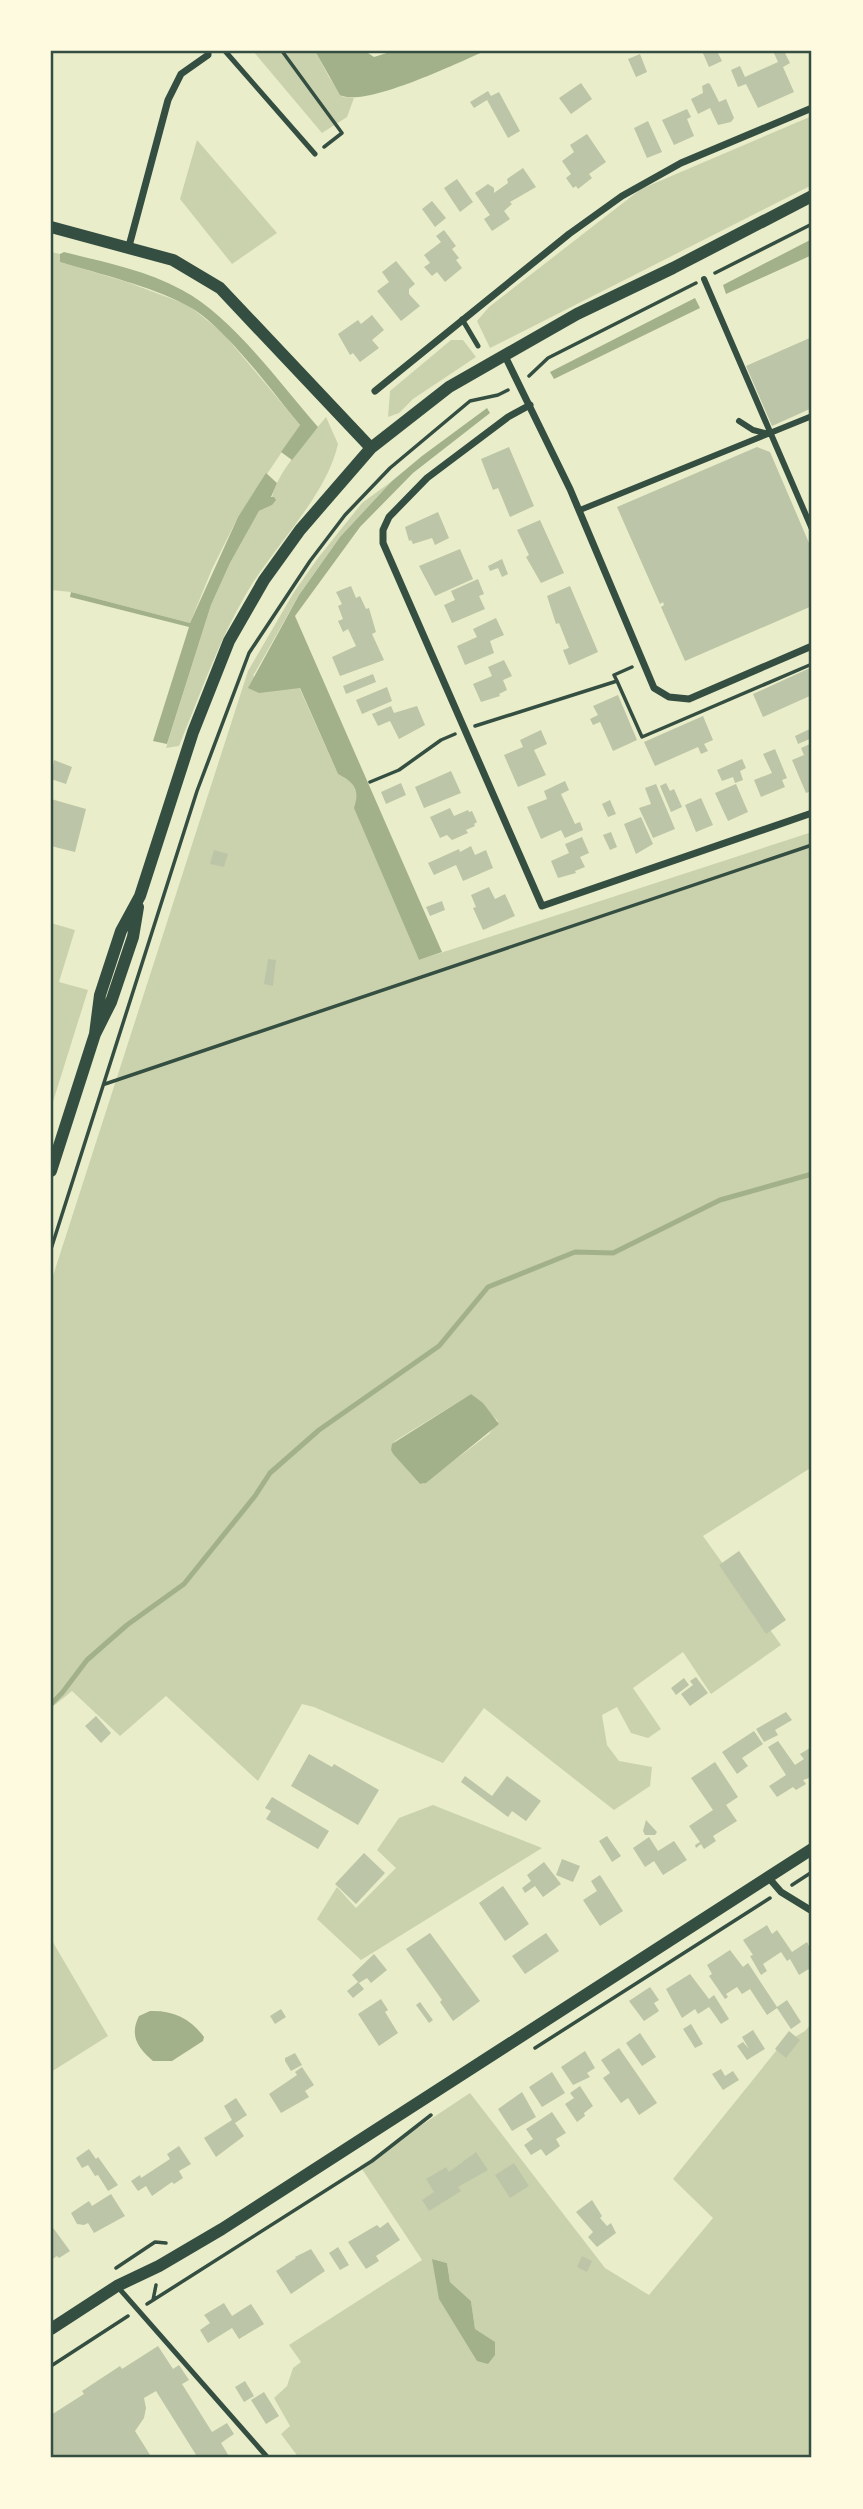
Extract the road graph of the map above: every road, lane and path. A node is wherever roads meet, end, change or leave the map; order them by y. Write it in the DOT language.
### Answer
graph roads {
  1 [pos="208,51"];
  2 [pos="225,51"];
  3 [pos="282,51"];
  4 [pos="812,108"];
  5 [pos="315,154"];
  6 [pos="812,196"];
  7 [pos="812,224"];
  8 [pos="51,227"];
  9 [pos="129,246"];
  10 [pos="704,279"];
  11 [pos="462,319"];
  12 [pos="478,346"];
  13 [pos="505,354"];
  14 [pos="519,383"];
  15 [pos="375,391"];
  16 [pos="530,405"];
  17 [pos="812,416"];
  18 [pos="739,421"];
  19 [pos="769,434"];
  20 [pos="372,448"];
  21 [pos="580,510"];
  22 [pos="812,529"];
  23 [pos="812,646"];
  24 [pos="643,662"];
  25 [pos="464,730"];
  26 [pos="370,782"];
  27 [pos="812,813"];
  28 [pos="812,845"];
  29 [pos="104,1084"];
  30 [pos="51,1171"];
  31 [pos="51,1249"];
  32 [pos="812,1849"];
  33 [pos="812,1872"];
  34 [pos="768,1877"];
  35 [pos="781,1892"];
  36 [pos="812,1911"];
  37 [pos="528,2052"];
  38 [pos="436,2111"];
  39 [pos="117,2286"];
  40 [pos="140,2309"];
  41 [pos="51,2329"];
  42 [pos="51,2366"];
  43 [pos="268,2458"];
  1 -- 9 [label="street"];
  2 -- 5 [label="lane"];
  3 -- 5 [label="path"];
  4 -- 11 [label="street"];
  6 -- 13 [label="street"];
  7 -- 10 [label="path"];
  8 -- 9 [label="street"];
  9 -- 20 [label="street"];
  10 -- 14 [label="path"];
  10 -- 19 [label="street"];
  11 -- 12 [label="lane"];
  11 -- 15 [label="street"];
  13 -- 14 [label="street"];
  13 -- 20 [label="street"];
  14 -- 16 [label="street"];
  14 -- 29 [label="path"];
  16 -- 21 [label="street"];
  16 -- 25 [label="street"];
  17 -- 19 [label="street"];
  18 -- 19 [label="street"];
  19 -- 21 [label="street"];
  19 -- 22 [label="street"];
  20 -- 30 [label="street"];
  21 -- 24 [label="street"];
  23 -- 24 [label="street"];
  24 -- 25 [label="path"];
  25 -- 26 [label="path"];
  25 -- 27 [label="street"];
  28 -- 29 [label="path"];
  29 -- 31 [label="path"];
  32 -- 34 [label="street"];
  33 -- 35 [label="path"];
  34 -- 35 [label="street"];
  34 -- 39 [label="street"];
  35 -- 36 [label="street"];
  35 -- 37 [label="path"];
  38 -- 40 [label="path"];
  39 -- 40 [label="lane"];
  39 -- 41 [label="street"];
  40 -- 42 [label="path"];
  40 -- 43 [label="lane"];
}
